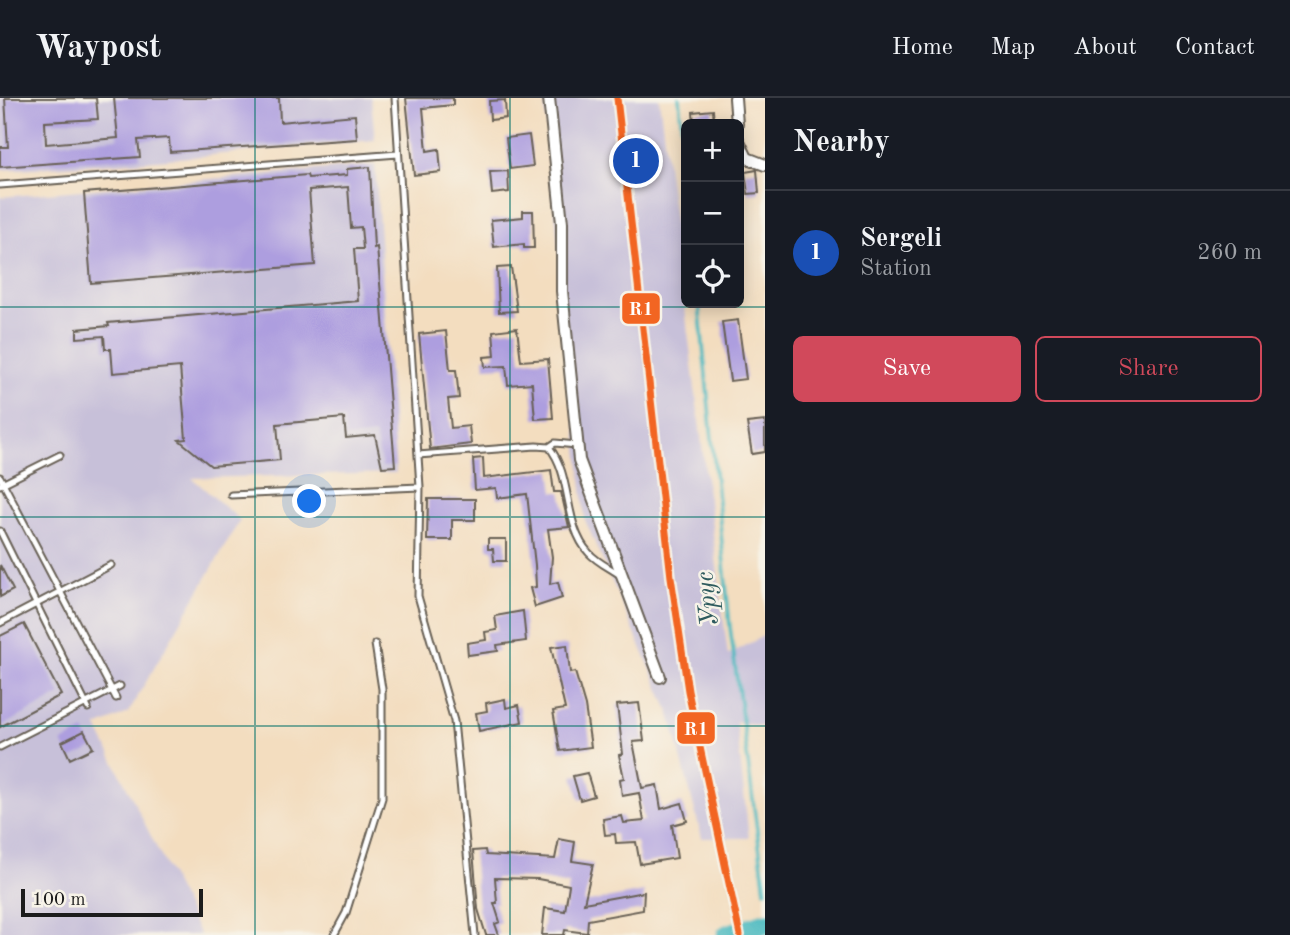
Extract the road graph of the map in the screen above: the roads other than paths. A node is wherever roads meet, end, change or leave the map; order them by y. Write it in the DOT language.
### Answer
graph roads {
  1 [pos="395,98"];
  2 [pos="549,98"];
  3 [pos="735,98"];
  4 [pos="737,119"];
  5 [pos="744,152"];
  6 [pos="398,154"];
  7 [pos="763,163"];
  8 [pos="0,185"];
  9 [pos="577,445"];
  10 [pos="549,447"];
  11 [pos="60,455"];
  12 [pos="418,455"];
  13 [pos="1,482"];
  14 [pos="420,487"];
  15 [pos="231,495"];
  16 [pos="0,531"];
  17 [pos="111,565"];
  18 [pos="623,577"];
  19 [pos="60,591"];
  20 [pos="36,604"];
  21 [pos="0,622"];
  22 [pos="376,644"];
  23 [pos="660,677"];
  24 [pos="120,686"];
  25 [pos="112,690"];
  26 [pos="116,698"];
  27 [pos="87,706"];
  28 [pos="0,747"];
  29 [pos="334,935"];
  30 [pos="475,935"];
  1 -- 6 [label="lane"];
  2 -- 9 [label="street"];
  3 -- 4 [label="street"];
  5 -- 7 [label="street"];
  6 -- 8 [label="lane"];
  6 -- 12 [label="lane"];
  9 -- 10 [label="lane"];
  9 -- 18 [label="street"];
  10 -- 12 [label="lane"];
  10 -- 18 [label="lane"];
  11 -- 13 [label="lane"];
  12 -- 14 [label="lane"];
  13 -- 19 [label="lane"];
  14 -- 15 [label="lane"];
  14 -- 30 [label="lane"];
  16 -- 20 [label="lane"];
  17 -- 19 [label="lane"];
  18 -- 23 [label="street"];
  19 -- 20 [label="lane"];
  19 -- 25 [label="lane"];
  20 -- 21 [label="lane"];
  20 -- 27 [label="lane"];
  22 -- 29 [label="lane"];
  24 -- 25 [label="lane"];
  25 -- 26 [label="lane"];
  25 -- 27 [label="lane"];
  27 -- 28 [label="lane"];
}
